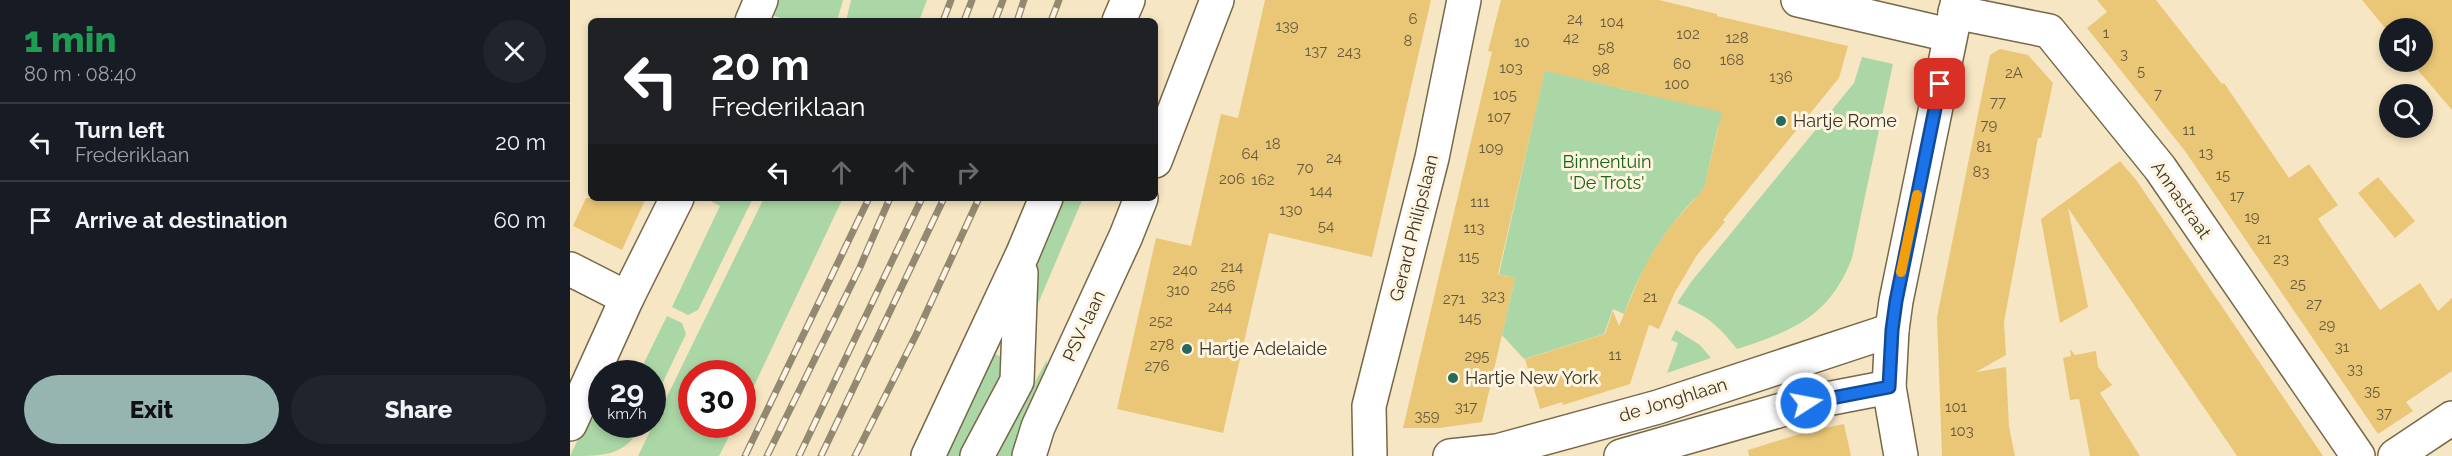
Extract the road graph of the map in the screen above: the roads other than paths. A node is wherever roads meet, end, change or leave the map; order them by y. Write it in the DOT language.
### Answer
graph roads {
  1 [pos="761,0"];
  2 [pos="1128,0"];
  3 [pos="1217,0"];
  4 [pos="1464,0"];
  5 [pos="1798,0"];
  6 [pos="1954,16"];
  7 [pos="753,18"];
  8 [pos="1120,18"];
  9 [pos="1158,153"];
  10 [pos="676,201"];
  11 [pos="1045,201"];
  12 [pos="1140,201"];
  13 [pos="1023,253"];
  14 [pos="570,269"];
  15 [pos="627,298"];
  16 [pos="1892,330"];
  17 [pos="1889,387"];
  18 [pos="1658,407"];
  19 [pos="2452,418"];
  20 [pos="570,424"];
  21 [pos="1669,441"];
  22 [pos="928,456"];
  23 [pos="977,456"];
  24 [pos="1029,456"];
  25 [pos="1370,456"];
  26 [pos="1450,456"];
  27 [pos="1621,456"];
  28 [pos="1901,456"];
  29 [pos="2358,456"];
  30 [pos="2395,456"];
  1 -- 7 [label="street"];
  2 -- 8 [label="street"];
  3 -- 9 [label="street"];
  4 -- 25 [label="street, Gerard Philipslaan"];
  5 -- 6 [label="street, Annastraat"];
  6 -- 16 [label="street"];
  6 -- 29 [label="street, Annastraat"];
  10 -- 15 [label="street"];
  11 -- 13 [label="street"];
  12 -- 24 [label="street, PSV-laan"];
  13 -- 22 [label="street"];
  13 -- 23 [label="street"];
  14 -- 15 [label="street"];
  15 -- 20 [label="street"];
  16 -- 17 [label="street"];
  16 -- 18 [label="street, de Jonghlaan"];
  17 -- 21 [label="street"];
  17 -- 28 [label="street"];
  18 -- 21 [label="street"];
  18 -- 26 [label="street, de Jonghlaan"];
  19 -- 30 [label="street"];
  21 -- 27 [label="street"];
}
